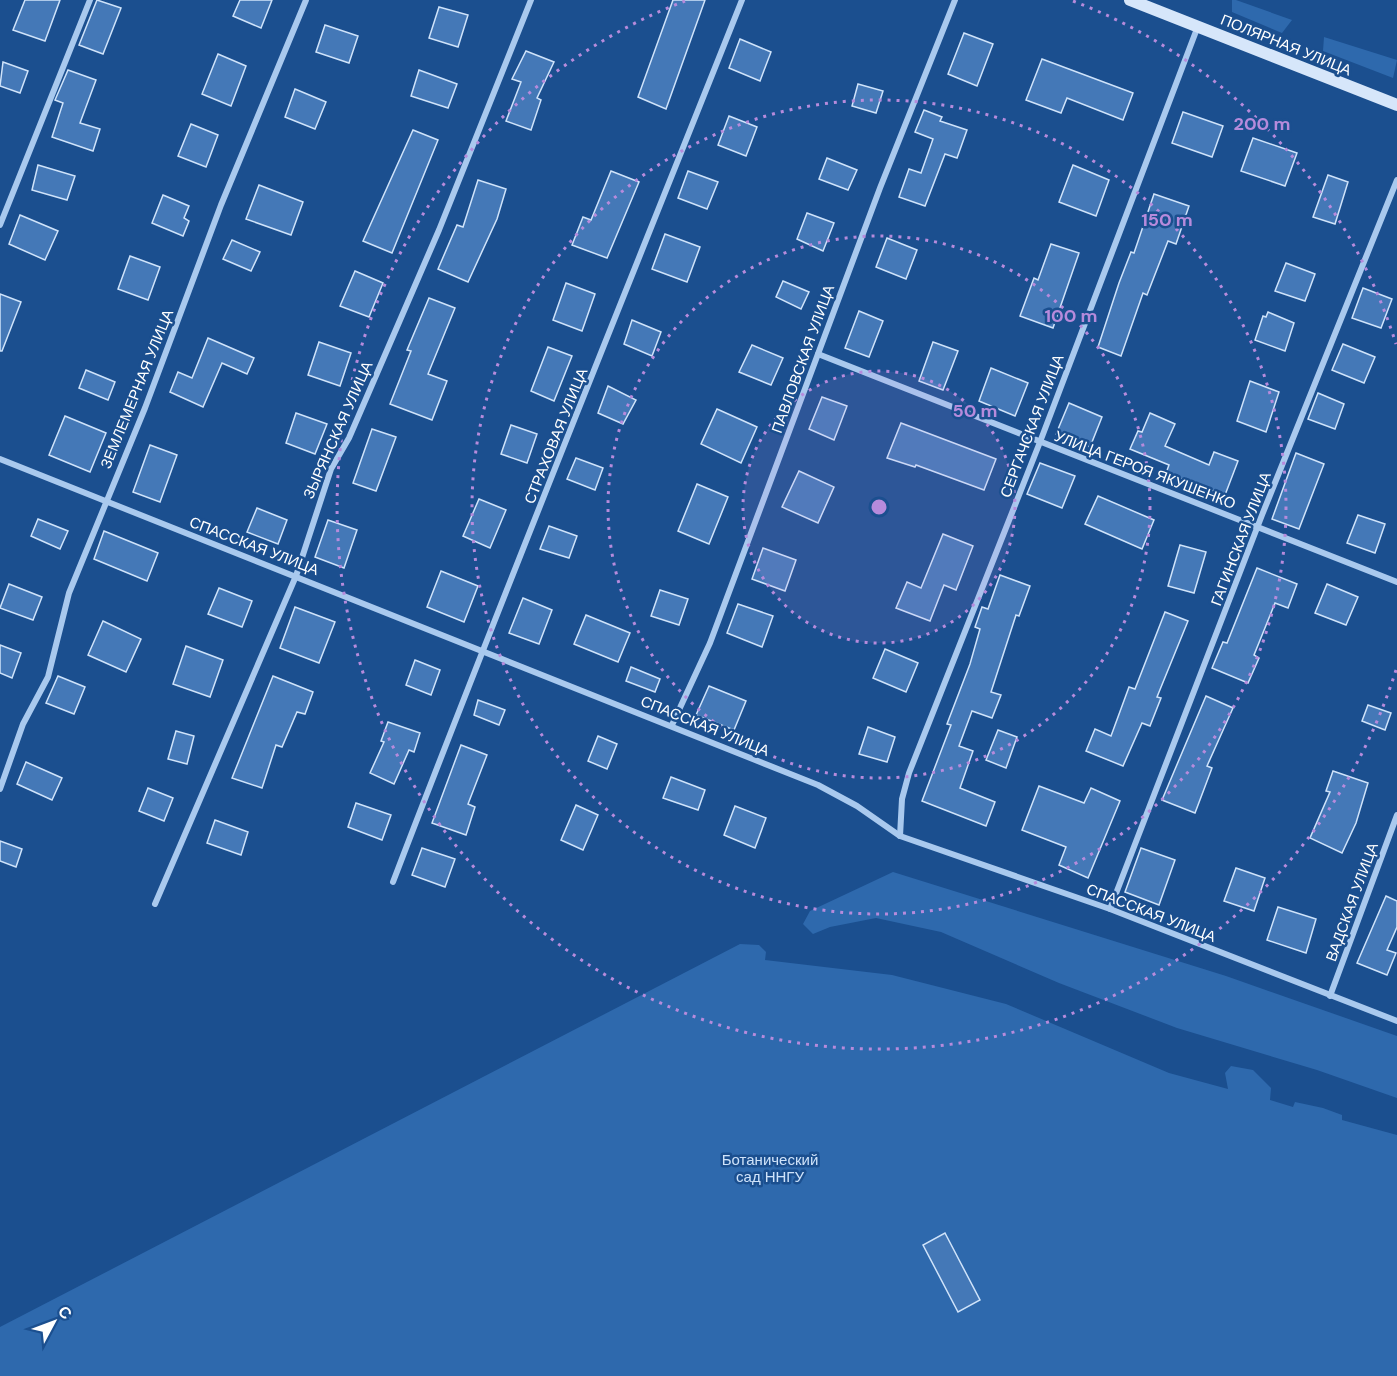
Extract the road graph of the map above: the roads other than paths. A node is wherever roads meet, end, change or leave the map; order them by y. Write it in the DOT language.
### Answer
graph roads {
  1 [pos="90,0"];
  2 [pos="306,0"];
  3 [pos="531,0"];
  4 [pos="742,0"];
  5 [pos="955,0"];
  6 [pos="1130,0"];
  7 [pos="1198,26"];
  8 [pos="1397,105"];
  9 [pos="1397,180"];
  10 [pos="0,225"];
  11 [pos="818,354"];
  12 [pos="1040,442"];
  13 [pos="0,459"];
  14 [pos="105,501"];
  15 [pos="1258,527"];
  16 [pos="296,576"];
  17 [pos="1397,582"];
  18 [pos="480,652"];
  19 [pos="672,725"];
  20 [pos="0,789"];
  21 [pos="1397,815"];
  22 [pos="900,836"];
  23 [pos="393,882"];
  24 [pos="155,904"];
  25 [pos="1110,909"];
  26 [pos="1330,996"];
  27 [pos="1397,1021"];
  1 -- 10 [label="street"];
  2 -- 14 [label="street, ЗЕМЛЕМЕРНАЯ УЛИЦА"];
  3 -- 16 [label="street, ЗЫРЯНСКАЯ УЛИЦА"];
  4 -- 18 [label="street, СТРАХОВАЯ УЛИЦА"];
  5 -- 11 [label="street, ПАВЛОВСКАЯ УЛИЦА"];
  6 -- 7 [label="main road, ПОЛЯРНАЯ УЛИЦА"];
  7 -- 8 [label="main road, ПОЛЯРНАЯ УЛИЦА"];
  7 -- 12 [label="street, СЕРГАЧСКАЯ УЛИЦА"];
  9 -- 15 [label="street, ГАГИНСКАЯ УЛИЦА"];
  11 -- 12 [label="street, УЛИЦА ГЕРОЯ ЯКУШЕНКО"];
  11 -- 19 [label="street, ПАВЛОВСКАЯ УЛИЦА"];
  12 -- 15 [label="street, УЛИЦА ГЕРОЯ ЯКУШЕНКО"];
  12 -- 22 [label="street, СЕРГАЧСКАЯ УЛИЦА"];
  13 -- 14 [label="street, СПАССКАЯ УЛИЦА"];
  14 -- 16 [label="street, СПАССКАЯ УЛИЦА"];
  14 -- 20 [label="street, ЗЕМЛЕМЕРНАЯ УЛИЦА"];
  15 -- 17 [label="street, УЛИЦА ГЕРОЯ ЯКУШЕНКО"];
  15 -- 25 [label="street, ГАГИНСКАЯ УЛИЦА"];
  16 -- 18 [label="street, СПАССКАЯ УЛИЦА"];
  16 -- 24 [label="street, ЗЫРЯНСКАЯ УЛИЦА"];
  18 -- 19 [label="street, СПАССКАЯ УЛИЦА"];
  18 -- 23 [label="street, СТРАХОВАЯ УЛИЦА"];
  19 -- 22 [label="street, СПАССКАЯ УЛИЦА"];
  21 -- 26 [label="street, ВАДСКАЯ УЛИЦА"];
  22 -- 25 [label="street, СПАССКАЯ УЛИЦА"];
  25 -- 26 [label="street, СПАССКАЯ УЛИЦА"];
  26 -- 27 [label="street, СПАССКАЯ УЛИЦА"];
}
